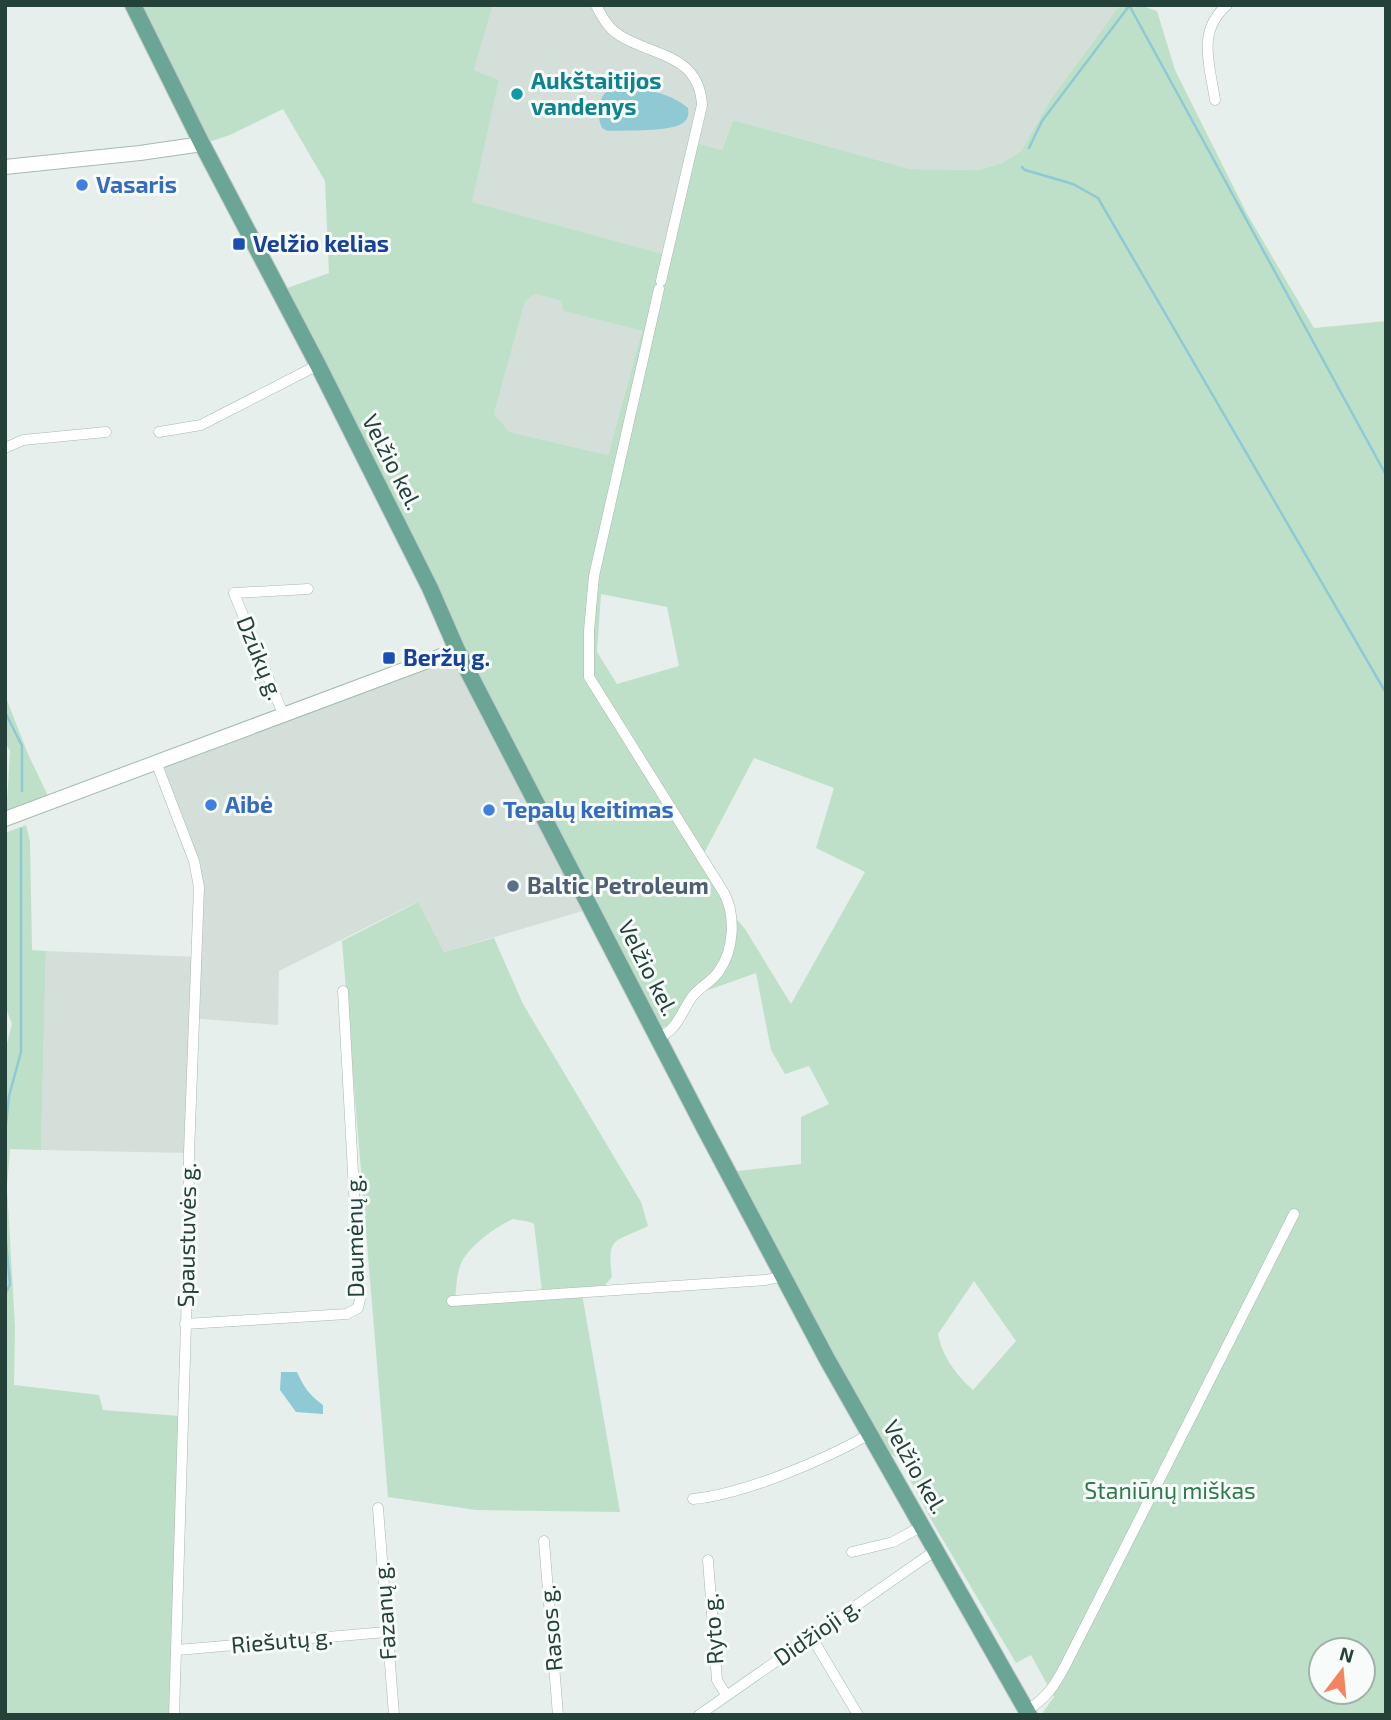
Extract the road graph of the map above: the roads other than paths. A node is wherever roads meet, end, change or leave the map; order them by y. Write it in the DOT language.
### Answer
graph roads {
  1 [pos="133,5"];
  2 [pos="596,5"];
  3 [pos="1227,5"];
  4 [pos="1216,100"];
  5 [pos="202,144"];
  6 [pos="5,167"];
  7 [pos="318,365"];
  8 [pos="106,432"];
  9 [pos="159,432"];
  10 [pos="5,448"];
  11 [pos="308,589"];
  12 [pos="457,650"];
  13 [pos="283,715"];
  14 [pos="156,762"];
  15 [pos="5,819"];
  16 [pos="344,991"];
  17 [pos="658,1038"];
  18 [pos="1294,1214"];
  19 [pos="783,1276"];
  20 [pos="452,1301"];
  21 [pos="185,1324"];
  22 [pos="870,1434"];
  23 [pos="693,1499"];
  24 [pos="378,1508"];
  25 [pos="922,1526"];
  26 [pos="544,1541"];
  27 [pos="936,1550"];
  28 [pos="852,1552"];
  29 [pos="708,1560"];
  30 [pos="386,1632"];
  31 [pos="811,1636"];
  32 [pos="177,1650"];
  33 [pos="726,1695"];
  34 [pos="1028,1712"];
  35 [pos="174,1715"];
  36 [pos="394,1715"];
  37 [pos="558,1715"];
  38 [pos="699,1715"];
  39 [pos="858,1715"];
  1 -- 5 [label="main road, Velžio kel."];
  2 -- 17 [label="street"];
  3 -- 4 [label="street"];
  5 -- 6 [label="main road"];
  5 -- 7 [label="main road, Velžio kel."];
  7 -- 9 [label="street"];
  7 -- 12 [label="main road, Velžio kel."];
  8 -- 10 [label="street"];
  11 -- 13 [label="street, Dzūkų g."];
  12 -- 13 [label="main road"];
  12 -- 17 [label="main road, Velžio kel."];
  13 -- 14 [label="main road"];
  14 -- 15 [label="main road"];
  14 -- 21 [label="street, Spaustuvės g."];
  16 -- 21 [label="street, Daumėnų g."];
  17 -- 19 [label="main road, Velžio kel."];
  18 -- 34 [label="street"];
  19 -- 20 [label="street"];
  19 -- 22 [label="main road, Velžio kel."];
  21 -- 32 [label="street, Spaustuvės g."];
  22 -- 23 [label="street"];
  22 -- 25 [label="main road, Velžio kel."];
  24 -- 30 [label="street, Fazanų g."];
  25 -- 27 [label="main road, Velžio kel."];
  25 -- 28 [label="street"];
  26 -- 37 [label="street, Rasos g."];
  27 -- 31 [label="street, Didžioji g."];
  27 -- 34 [label="main road, Velžio kel."];
  29 -- 33 [label="street, Ryto g."];
  30 -- 32 [label="street, Riešutų g."];
  30 -- 36 [label="street, Fazanų g."];
  31 -- 33 [label="street, Didžioji g."];
  31 -- 39 [label="street"];
  32 -- 35 [label="street, Spaustuvės g."];
  33 -- 38 [label="street, Didžioji g."];
}
